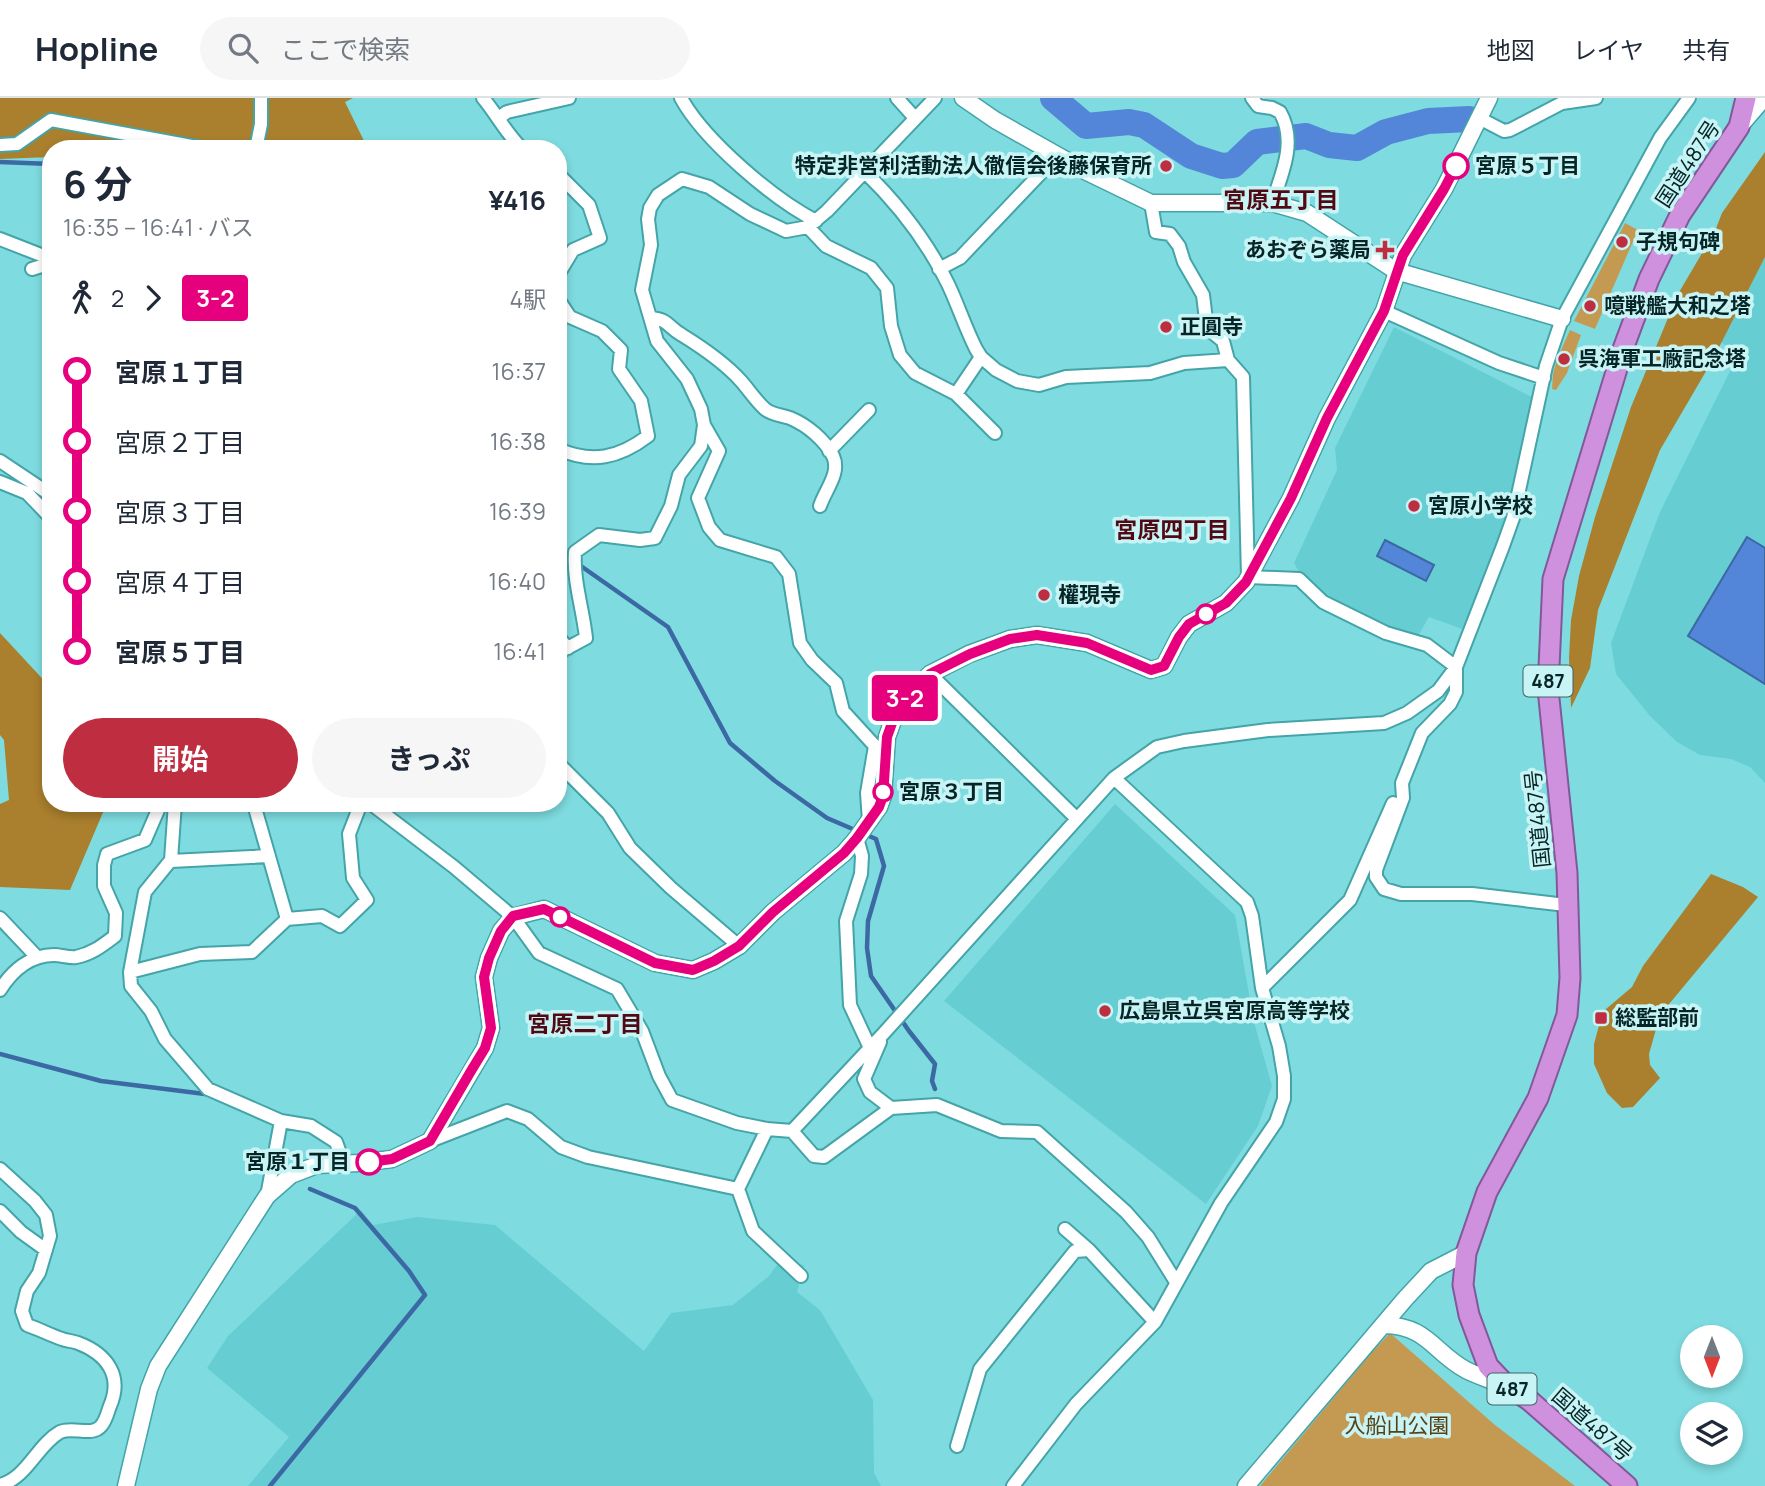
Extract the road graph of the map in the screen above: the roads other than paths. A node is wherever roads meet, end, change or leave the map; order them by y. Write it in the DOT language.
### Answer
graph roads {
  1 [pos="261,98"];
  2 [pos="483,98"];
  3 [pos="569,98"];
  4 [pos="681,98"];
  5 [pos="897,98"];
  6 [pos="935,98"];
  7 [pos="963,98"];
  8 [pos="1252,98"];
  9 [pos="1596,98"];
  10 [pos="1689,98"];
  11 [pos="1746,98"];
  12 [pos="1755,98"];
  13 [pos="1764,98"];
  14 [pos="1484,100"];
  15 [pos="500,117"];
  16 [pos="915,118"];
  17 [pos="1479,118"];
  18 [pos="1739,127"];
  19 [pos="159,140"];
  20 [pos="258,140"];
  21 [pos="513,140"];
  22 [pos="0,145"];
  23 [pos="1058,155"];
  24 [pos="864,171"];
  25 [pos="567,183"];
  26 [pos="1151,203"];
  27 [pos="1272,203"];
  28 [pos="812,224"];
  29 [pos="0,239"];
  30 [pos="42,255"];
  31 [pos="567,260"];
  32 [pos="42,266"];
  33 [pos="32,269"];
  34 [pos="939,269"];
  35 [pos="1396,271"];
  36 [pos="1384,311"];
  37 [pos="567,312"];
  38 [pos="650,318"];
  39 [pos="1562,318"];
  40 [pos="982,357"];
  41 [pos="1228,360"];
  42 [pos="1544,378"];
  43 [pos="956,394"];
  44 [pos="869,410"];
  45 [pos="704,425"];
  46 [pos="995,433"];
  47 [pos="830,451"];
  48 [pos="567,452"];
  49 [pos="0,461"];
  50 [pos="0,482"];
  51 [pos="42,489"];
  52 [pos="820,506"];
  53 [pos="42,509"];
  54 [pos="1248,577"];
  55 [pos="567,649"];
  56 [pos="1456,667"];
  57 [pos="930,674"];
  58 [pos="567,772"];
  59 [pos="1114,778"];
  60 [pos="1402,783"];
  61 [pos="157,812"];
  62 [pos="175,812"];
  63 [pos="256,812"];
  64 [pos="358,812"];
  65 [pos="382,812"];
  66 [pos="1077,819"];
  67 [pos="869,821"];
  68 [pos="857,838"];
  69 [pos="269,856"];
  70 [pos="171,861"];
  71 [pos="1566,905"];
  72 [pos="513,916"];
  73 [pos="0,918"];
  74 [pos="287,919"];
  75 [pos="739,946"];
  76 [pos="36,956"];
  77 [pos="130,972"];
  78 [pos="1262,988"];
  79 [pos="0,990"];
  80 [pos="884,1033"];
  81 [pos="870,1048"];
  82 [pos="891,1108"];
  83 [pos="281,1121"];
  84 [pos="767,1129"];
  85 [pos="792,1131"];
  86 [pos="430,1141"];
  87 [pos="344,1164"];
  88 [pos="0,1169"];
  89 [pos="738,1189"];
  90 [pos="267,1196"];
  91 [pos="0,1211"];
  92 [pos="1065,1229"];
  93 [pos="46,1250"];
  94 [pos="1089,1250"];
  95 [pos="1466,1253"];
  96 [pos="801,1276"];
  97 [pos="1177,1282"];
  98 [pos="1155,1322"];
  99 [pos="1384,1325"];
  100 [pos="1506,1385"];
  101 [pos="957,1446"];
  102 [pos="0,1485"];
  103 [pos="126,1486"];
  104 [pos="1013,1486"];
  105 [pos="1245,1486"];
  106 [pos="1628,1486"];
  1 -- 20 [label="street"];
  2 -- 15 [label="street"];
  3 -- 15 [label="street"];
  4 -- 28 [label="street"];
  5 -- 16 [label="street"];
  6 -- 16 [label="street"];
  7 -- 23 [label="street"];
  8 -- 27 [label="street"];
  9 -- 17 [label="street"];
  10 -- 39 [label="street"];
  11 -- 18 [label="highway, 国道487号 / 487"];
  12 -- 18 [label="street"];
  13 -- 18 [label="street"];
  14 -- 17 [label="street"];
  15 -- 21 [label="street"];
  16 -- 24 [label="street"];
  17 -- 35 [label="street"];
  18 -- 71 [label="highway, 国道487号 / 487"];
  19 -- 22 [label="street"];
  23 -- 26 [label="street"];
  23 -- 34 [label="street"];
  24 -- 28 [label="street"];
  24 -- 34 [label="street"];
  25 -- 31 [label="street"];
  26 -- 27 [label="street"];
  26 -- 41 [label="street"];
  27 -- 35 [label="street"];
  28 -- 38 [label="street"];
  28 -- 43 [label="street"];
  29 -- 30 [label="street"];
  32 -- 33 [label="street"];
  34 -- 40 [label="street"];
  35 -- 36 [label="street"];
  35 -- 39 [label="street"];
  36 -- 42 [label="street"];
  36 -- 54 [label="street"];
  37 -- 48 [label="street"];
  38 -- 45 [label="street"];
  38 -- 47 [label="street"];
  39 -- 42 [label="street"];
  40 -- 41 [label="street"];
  40 -- 43 [label="street"];
  41 -- 54 [label="street"];
  42 -- 56 [label="street"];
  43 -- 46 [label="street"];
  44 -- 47 [label="street"];
  45 -- 55 [label="street"];
  45 -- 67 [label="street"];
  47 -- 52 [label="street"];
  49 -- 51 [label="street"];
  50 -- 53 [label="street"];
  54 -- 56 [label="street"];
  54 -- 57 [label="street"];
  56 -- 59 [label="street"];
  56 -- 60 [label="street"];
  57 -- 66 [label="street"];
  57 -- 67 [label="street"];
  58 -- 75 [label="street"];
  59 -- 66 [label="street"];
  59 -- 78 [label="street"];
  60 -- 71 [label="street"];
  60 -- 78 [label="street"];
  61 -- 76 [label="street"];
  62 -- 70 [label="street"];
  63 -- 69 [label="street"];
  64 -- 74 [label="street"];
  65 -- 72 [label="street"];
  66 -- 80 [label="street"];
  67 -- 68 [label="street"];
  68 -- 75 [label="street"];
  68 -- 81 [label="street"];
  69 -- 70 [label="street"];
  69 -- 74 [label="street"];
  70 -- 77 [label="street"];
  71 -- 95 [label="highway, 国道487号 / 487"];
  72 -- 75 [label="street"];
  72 -- 84 [label="street"];
  72 -- 86 [label="street"];
  73 -- 76 [label="street"];
  74 -- 77 [label="street"];
  76 -- 79 [label="street"];
  77 -- 83 [label="street"];
  78 -- 97 [label="street"];
  80 -- 81 [label="street"];
  80 -- 82 [label="street"];
  81 -- 85 [label="street"];
  82 -- 85 [label="street"];
  82 -- 97 [label="street"];
  83 -- 87 [label="street"];
  83 -- 90 [label="street"];
  84 -- 85 [label="street"];
  84 -- 89 [label="street"];
  86 -- 87 [label="street"];
  86 -- 89 [label="street"];
  87 -- 90 [label="street"];
  88 -- 93 [label="street"];
  89 -- 96 [label="street"];
  90 -- 103 [label="street"];
  91 -- 93 [label="street"];
  92 -- 94 [label="street"];
  93 -- 102 [label="street"];
  94 -- 98 [label="street"];
  94 -- 101 [label="street"];
  95 -- 99 [label="street"];
  95 -- 100 [label="highway, 国道487号 / 487"];
  97 -- 98 [label="street"];
  98 -- 104 [label="street"];
  99 -- 100 [label="street"];
  99 -- 105 [label="street"];
  100 -- 106 [label="highway, 国道487号 / 487"];
}
